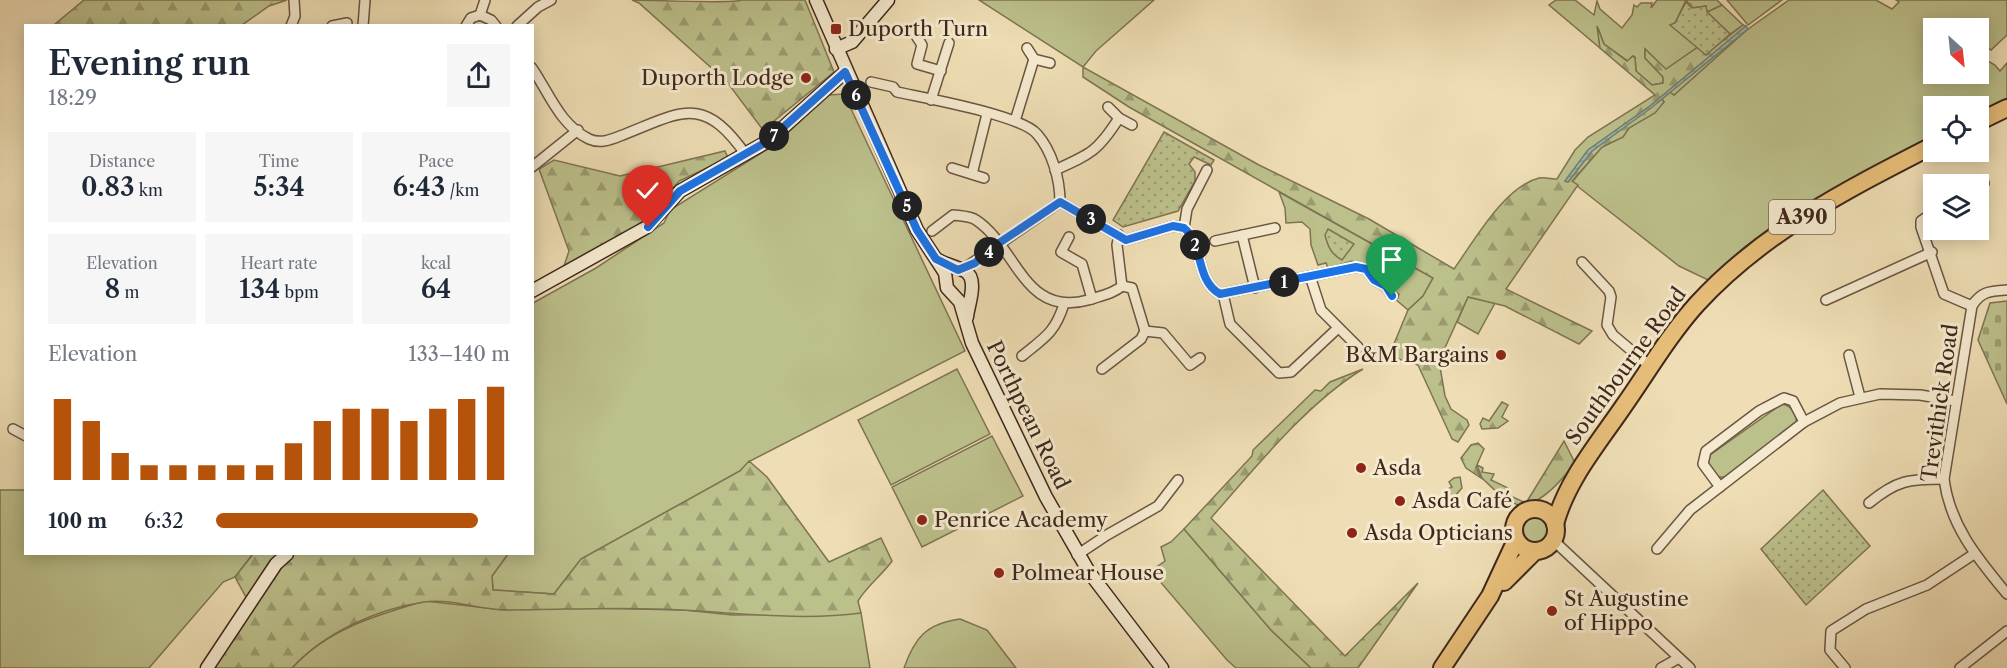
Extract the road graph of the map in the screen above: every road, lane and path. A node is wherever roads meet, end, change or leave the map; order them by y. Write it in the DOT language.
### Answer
graph roads {
  1 [pos="294,0"];
  2 [pos="365,0"];
  3 [pos="485,0"];
  4 [pos="551,0"];
  5 [pos="816,0"];
  6 [pos="888,0"];
  7 [pos="480,15"];
  8 [pos="346,23"];
  9 [pos="292,24"];
  10 [pos="341,24"];
  11 [pos="363,24"];
  12 [pos="467,24"];
  13 [pos="494,24"];
  14 [pos="519,24"];
  15 [pos="911,27"];
  16 [pos="949,43"];
  17 [pos="1027,48"];
  18 [pos="836,49"];
  19 [pos="1034,59"];
  20 [pos="1050,63"];
  21 [pos="941,71"];
  22 [pos="534,72"];
  23 [pos="845,72"];
  24 [pos="871,82"];
  25 [pos="541,84"];
  26 [pos="534,89"];
  27 [pos="931,100"];
  28 [pos="1108,107"];
  29 [pos="2007,108"];
  30 [pos="987,114"];
  31 [pos="1989,117"];
  32 [pos="1119,118"];
  33 [pos="1015,121"];
  34 [pos="1132,124"];
  35 [pos="578,130"];
  36 [pos="1923,151"];
  37 [pos="746,155"];
  38 [pos="534,165"];
  39 [pos="952,168"];
  40 [pos="1055,170"];
  41 [pos="1207,170"];
  42 [pos="972,174"];
  43 [pos="984,178"];
  44 [pos="1060,202"];
  45 [pos="1184,228"];
  46 [pos="1275,228"];
  47 [pos="932,231"];
  48 [pos="1119,235"];
  49 [pos="1242,235"];
  50 [pos="1069,237"];
  51 [pos="1928,240"];
  52 [pos="1215,241"];
  53 [pos="999,243"];
  54 [pos="1932,252"];
  55 [pos="981,258"];
  56 [pos="936,259"];
  57 [pos="1582,262"];
  58 [pos="960,270"];
  59 [pos="1310,276"];
  60 [pos="972,283"];
  61 [pos="1122,286"];
  62 [pos="949,288"];
  63 [pos="1255,288"];
  64 [pos="534,290"];
  65 [pos="2007,290"];
  66 [pos="1223,294"];
  67 [pos="1392,296"];
  68 [pos="1092,299"];
  69 [pos="1826,300"];
  70 [pos="1064,304"];
  71 [pos="1972,306"];
  72 [pos="966,322"];
  73 [pos="1338,328"];
  74 [pos="1145,331"];
  75 [pos="1358,347"];
  76 [pos="1849,355"];
  77 [pos="1022,356"];
  78 [pos="1200,358"];
  79 [pos="1651,367"];
  80 [pos="1102,369"];
  81 [pos="1860,397"];
  82 [pos="1956,401"];
  83 [pos="1804,422"];
  84 [pos="13,429"];
  85 [pos="24,435"];
  86 [pos="1944,479"];
  87 [pos="1178,480"];
  88 [pos="1572,483"];
  89 [pos="1720,488"];
  90 [pos="1869,503"];
  91 [pos="1538,509"];
  92 [pos="1554,532"];
  93 [pos="1516,540"];
  94 [pos="1657,549"];
  95 [pos="1535,551"];
  96 [pos="1974,554"];
  97 [pos="286,555"];
  98 [pos="1077,555"];
  99 [pos="2007,594"];
  100 [pos="1490,596"];
  101 [pos="2007,631"];
  102 [pos="1679,658"];
  103 [pos="207,668"];
  104 [pos="1162,668"];
  105 [pos="1440,668"];
  106 [pos="1661,668"];
  107 [pos="1690,668"];
  108 [pos="1845,668"];
  109 [pos="1960,668"];
  1 -- 9 [label="street"];
  2 -- 11 [label="street"];
  3 -- 7 [label="street"];
  4 -- 14 [label="street"];
  5 -- 18 [label="street, Porthpean Road"];
  6 -- 18 [label="street"];
  7 -- 12 [label="street"];
  7 -- 13 [label="street"];
  8 -- 10 [label="street"];
  15 -- 21 [label="street"];
  16 -- 21 [label="street"];
  17 -- 19 [label="street"];
  18 -- 23 [label="street, Porthpean Road"];
  19 -- 20 [label="street"];
  19 -- 33 [label="street"];
  21 -- 27 [label="street"];
  22 -- 25 [label="street"];
  23 -- 37 [label="street"];
  23 -- 56 [label="street, Porthpean Road"];
  24 -- 27 [label="street"];
  25 -- 26 [label="street"];
  25 -- 35 [label="street"];
  27 -- 30 [label="street"];
  28 -- 32 [label="street"];
  29 -- 31 [label="highway"];
  30 -- 33 [label="street"];
  30 -- 42 [label="street"];
  32 -- 34 [label="street"];
  32 -- 40 [label="street"];
  33 -- 40 [label="street"];
  35 -- 37 [label="street"];
  35 -- 38 [label="street"];
  36 -- 79 [label="highway, Southbourne Road / A390"];
  37 -- 64 [label="street"];
  39 -- 42 [label="street"];
  40 -- 44 [label="street"];
  41 -- 45 [label="street"];
  42 -- 43 [label="street"];
  44 -- 48 [label="street"];
  44 -- 53 [label="street"];
  45 -- 48 [label="street"];
  45 -- 66 [label="street"];
  46 -- 49 [label="street"];
  47 -- 53 [label="street"];
  48 -- 61 [label="street"];
  49 -- 52 [label="street"];
  49 -- 63 [label="street"];
  50 -- 68 [label="street"];
  51 -- 54 [label="street"];
  53 -- 55 [label="street"];
  53 -- 70 [label="street"];
  54 -- 69 [label="street"];
  54 -- 71 [label="street"];
  55 -- 58 [label="street"];
  55 -- 60 [label="street"];
  56 -- 58 [label="street"];
  56 -- 62 [label="street, Porthpean Road"];
  57 -- 79 [label="street"];
  58 -- 60 [label="street"];
  58 -- 62 [label="street"];
  59 -- 63 [label="street"];
  59 -- 67 [label="street"];
  59 -- 73 [label="street"];
  60 -- 62 [label="street"];
  60 -- 72 [label="street, Porthpean Road"];
  61 -- 68 [label="street"];
  61 -- 74 [label="street"];
  62 -- 72 [label="street, Porthpean Road"];
  63 -- 66 [label="street"];
  65 -- 71 [label="street"];
  66 -- 73 [label="street"];
  68 -- 70 [label="street"];
  70 -- 77 [label="street"];
  71 -- 82 [label="street, Trevithick Road"];
  72 -- 98 [label="street, Porthpean Road"];
  73 -- 75 [label="street"];
  74 -- 78 [label="street"];
  74 -- 80 [label="street"];
  76 -- 81 [label="street"];
  79 -- 88 [label="highway, Southbourne Road / A390"];
  81 -- 82 [label="street"];
  81 -- 83 [label="street"];
  82 -- 86 [label="street, Trevithick Road"];
  83 -- 89 [label="street"];
  83 -- 89 [label="street"];
  84 -- 85 [label="street"];
  86 -- 90 [label="street"];
  86 -- 96 [label="street, Trevithick Road"];
  87 -- 98 [label="street"];
  88 -- 91 [label="highway, Southbourne Road / A390"];
  88 -- 92 [label="highway, Southbourne Road / A390"];
  89 -- 94 [label="street"];
  91 -- 92 [label="highway"];
  91 -- 93 [label="highway, A390"];
  92 -- 95 [label="highway, A390"];
  92 -- 102 [label="street"];
  93 -- 95 [label="highway"];
  93 -- 100 [label="highway, A390"];
  95 -- 100 [label="highway, A390"];
  96 -- 99 [label="street, Trevithick Road"];
  96 -- 108 [label="street"];
  97 -- 103 [label="street"];
  98 -- 104 [label="street, Porthpean Road"];
  100 -- 105 [label="highway, A390"];
  101 -- 109 [label="street"];
  102 -- 106 [label="street"];
  102 -- 107 [label="street"];
}
